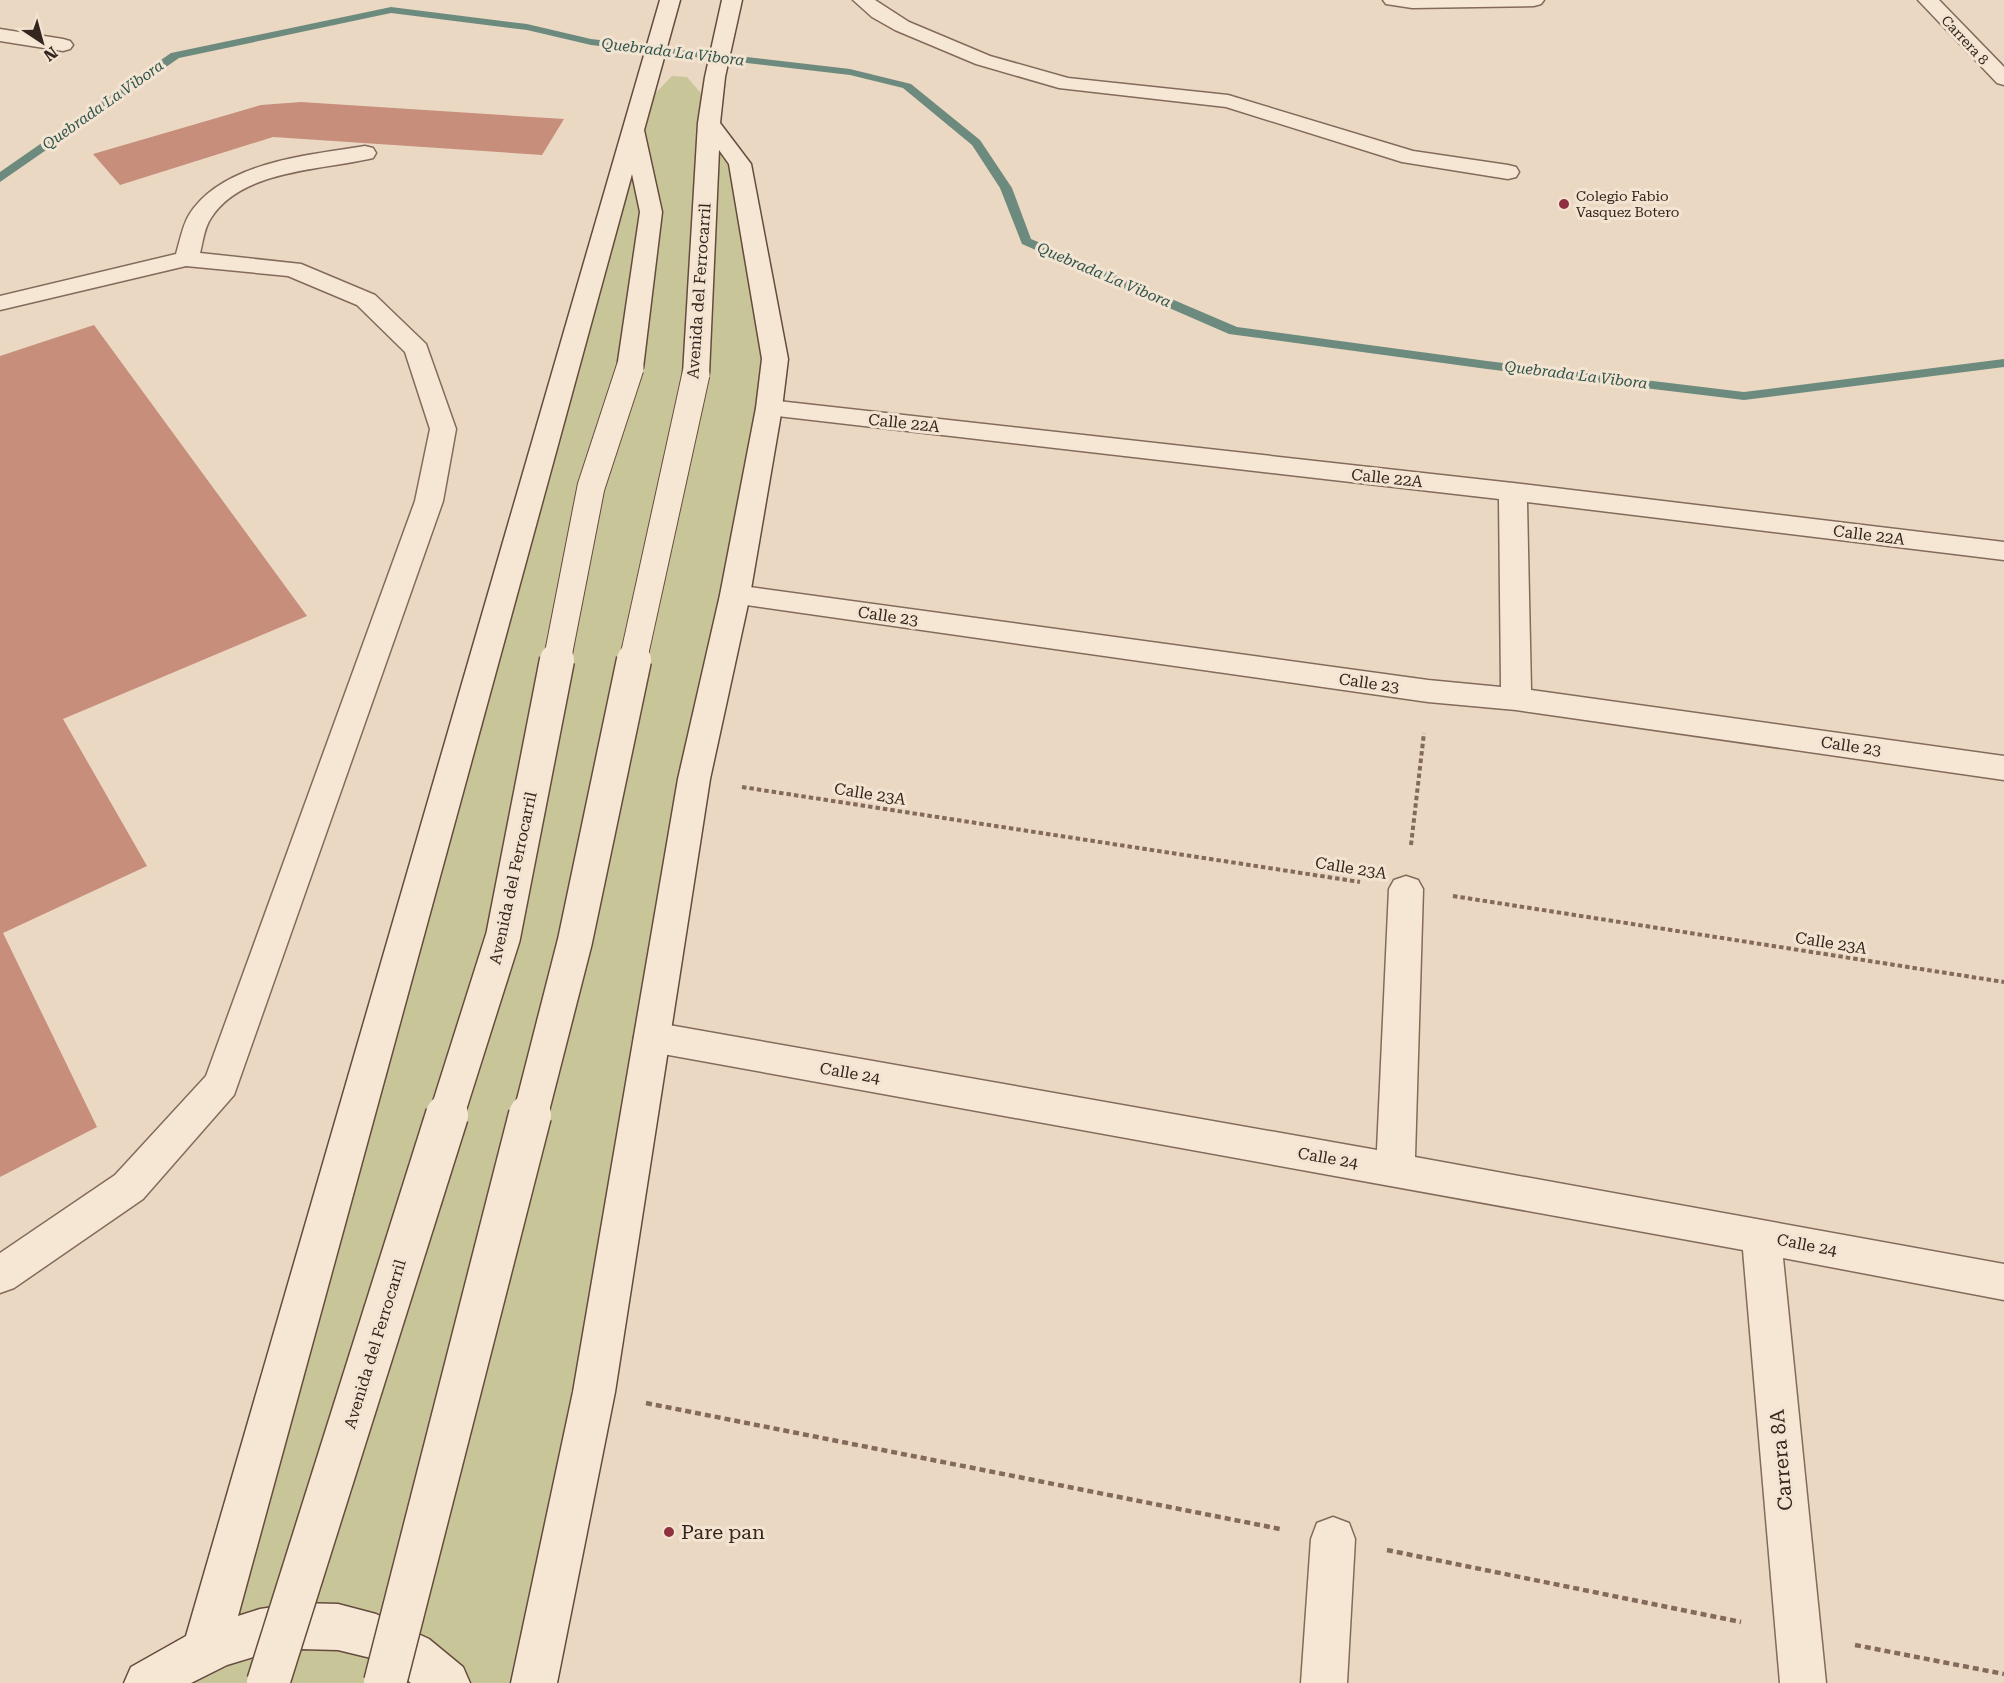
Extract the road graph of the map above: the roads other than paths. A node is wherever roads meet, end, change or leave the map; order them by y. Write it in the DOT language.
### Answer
graph roads {
  1 [pos="670,0"];
  2 [pos="732,0"];
  3 [pos="863,0"];
  4 [pos="1393,0"];
  5 [pos="1534,0"];
  6 [pos="1928,0"];
  7 [pos="0,34"];
  8 [pos="63,45"];
  9 [pos="2003,79"];
  10 [pos="709,123"];
  11 [pos="633,127"];
  12 [pos="365,153"];
  13 [pos="1508,172"];
  14 [pos="186,259"];
  15 [pos="0,303"];
  16 [pos="769,408"];
  17 [pos="1513,492"];
  18 [pos="2004,551"];
  19 [pos="735,595"];
  20 [pos="1516,699"];
  21 [pos="2004,768"];
  22 [pos="1406,889"];
  23 [pos="652,1037"];
  24 [pos="1395,1170"];
  25 [pos="1761,1236"];
  26 [pos="0,1275"];
  27 [pos="2004,1282"];
  28 [pos="1333,1539"];
  29 [pos="205,1651"];
  30 [pos="147,1683"];
  31 [pos="268,1683"];
  32 [pos="385,1683"];
  33 [pos="447,1683"];
  34 [pos="534,1683"];
  35 [pos="1324,1683"];
  36 [pos="1803,1683"];
  1 -- 11 [label="main road"];
  2 -- 10 [label="main road, Avenida del Ferrocarril"];
  3 -- 13 [label="main road"];
  4 -- 5 [label="main road"];
  6 -- 9 [label="main road, Carrera 8"];
  7 -- 8 [label="main road"];
  10 -- 16 [label="main road"];
  10 -- 32 [label="main road, Avenida del Ferrocarril, bridge"];
  11 -- 29 [label="main road"];
  11 -- 31 [label="main road, Avenida del Ferrocarril, bridge"];
  12 -- 14 [label="main road"];
  14 -- 15 [label="main road"];
  14 -- 26 [label="main road"];
  16 -- 17 [label="main road, Calle 22A"];
  16 -- 19 [label="main road"];
  17 -- 18 [label="main road, Calle 22A"];
  17 -- 20 [label="main road"];
  19 -- 20 [label="main road, Calle 23"];
  19 -- 23 [label="main road"];
  20 -- 21 [label="main road, Calle 23"];
  22 -- 24 [label="main road"];
  23 -- 24 [label="main road, Calle 24"];
  23 -- 34 [label="main road"];
  24 -- 25 [label="main road, Calle 24"];
  25 -- 27 [label="main road, Calle 24"];
  25 -- 36 [label="main road, Carrera 8A"];
  28 -- 35 [label="main road"];
  29 -- 30 [label="main road"];
  29 -- 33 [label="main road"];
}
